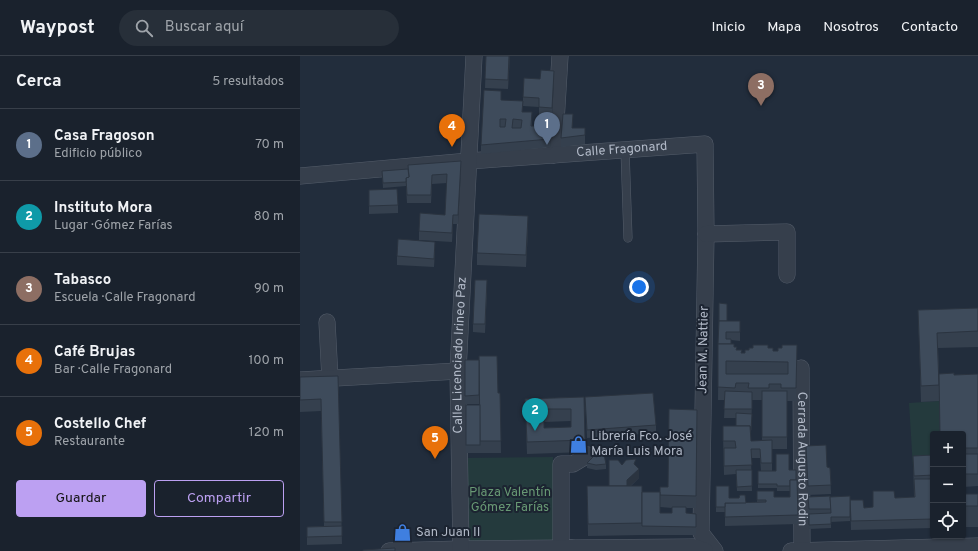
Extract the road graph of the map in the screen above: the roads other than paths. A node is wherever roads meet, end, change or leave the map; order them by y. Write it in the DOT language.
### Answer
graph roads {
  1 [pos="474,56"];
  2 [pos="560,56"];
  3 [pos="705,144"];
  4 [pos="626,150"];
  5 [pos="554,155"];
  6 [pos="469,161"];
  7 [pos="300,176"];
  8 [pos="706,234"];
  9 [pos="628,238"];
  10 [pos="788,275"];
  11 [pos="327,322"];
  12 [pos="801,368"];
  13 [pos="458,371"];
  14 [pos="330,379"];
  15 [pos="300,380"];
  16 [pos="588,455"];
  17 [pos="978,546"];
  18 [pos="574,548"];
  19 [pos="461,550"];
  20 [pos="797,550"];
  21 [pos="389,551"];
  22 [pos="705,551"];
  23 [pos="716,551"];
  1 -- 6 [label="street, Calle Licenciado Irineo Paz"];
  2 -- 5 [label="street"];
  3 -- 4 [label="street, Calle Fragonard"];
  3 -- 8 [label="street, Jean M. Nattier"];
  4 -- 5 [label="street, Calle Fragonard"];
  4 -- 9 [label="lane"];
  5 -- 6 [label="street, Calle Fragonard"];
  6 -- 7 [label="street, Calle Fragonard"];
  6 -- 13 [label="street, Calle Licenciado Irineo Paz"];
  8 -- 10 [label="street"];
  8 -- 23 [label="street, Jean M. Nattier"];
  11 -- 14 [label="street"];
  12 -- 20 [label="street, Cerrada Augusto Rodin"];
  13 -- 14 [label="street"];
  13 -- 19 [label="street, Calle Licenciado Irineo Paz"];
  14 -- 15 [label="street"];
  16 -- 18 [label="street"];
  17 -- 20 [label="street"];
  18 -- 19 [label="street"];
  18 -- 22 [label="street"];
  19 -- 21 [label="street"];
}
